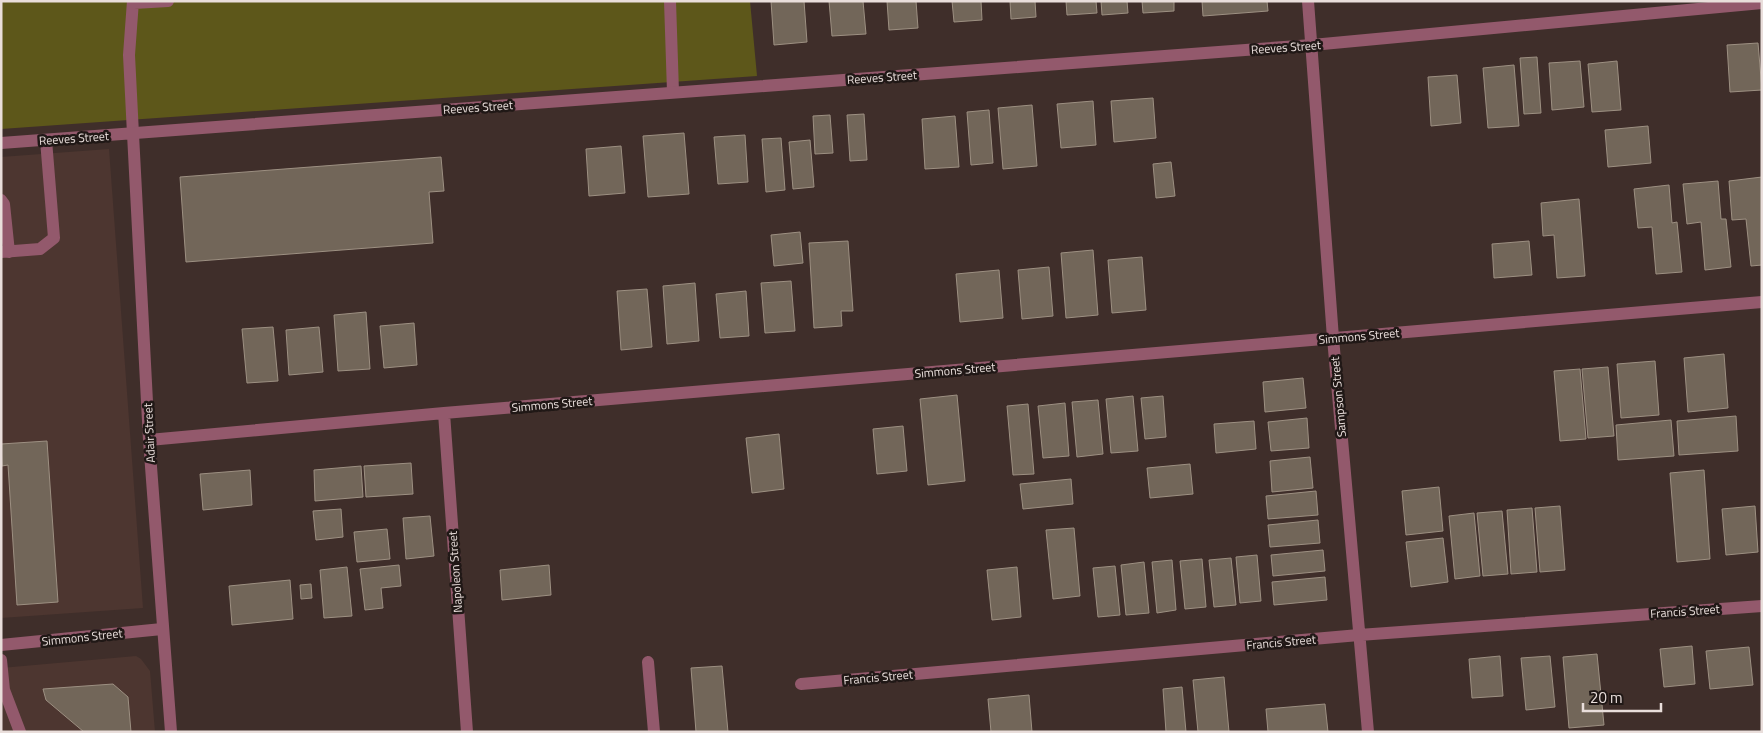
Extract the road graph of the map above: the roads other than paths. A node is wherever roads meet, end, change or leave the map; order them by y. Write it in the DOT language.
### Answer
graph roads {
  1 [pos="168,1"];
  2 [pos="670,1"];
  3 [pos="1308,1"];
  4 [pos="133,2"];
  5 [pos="1762,3"];
  6 [pos="1312,45"];
  7 [pos="673,92"];
  8 [pos="133,134"];
  9 [pos="46,140"];
  10 [pos="1,142"];
  11 [pos="1,200"];
  12 [pos="5,252"];
  13 [pos="1762,302"];
  14 [pos="1333,338"];
  15 [pos="444,413"];
  16 [pos="149,440"];
  17 [pos="1762,606"];
  18 [pos="162,629"];
  19 [pos="1359,635"];
  20 [pos="1,645"];
  21 [pos="1,660"];
  22 [pos="648,662"];
  23 [pos="801,684"];
  24 [pos="20,732"];
  25 [pos="171,732"];
  26 [pos="468,732"];
  27 [pos="654,732"];
  28 [pos="1368,732"];
  1 -- 4 [label="street"];
  2 -- 7 [label="street"];
  3 -- 6 [label="street, Sampson Street"];
  4 -- 8 [label="street, Adair Street"];
  5 -- 6 [label="street, Reeves Street"];
  6 -- 7 [label="street, Reeves Street"];
  6 -- 14 [label="street, Sampson Street"];
  7 -- 8 [label="street, Reeves Street"];
  8 -- 9 [label="street, Reeves Street"];
  8 -- 16 [label="street, Adair Street"];
  9 -- 10 [label="street, Reeves Street"];
  9 -- 12 [label="street"];
  11 -- 12 [label="street"];
  13 -- 14 [label="street, Simmons Street"];
  14 -- 15 [label="street, Simmons Street"];
  14 -- 19 [label="street, Sampson Street"];
  15 -- 16 [label="street, Simmons Street"];
  15 -- 26 [label="street, Napoleon Street"];
  16 -- 18 [label="street, Adair Street"];
  17 -- 19 [label="street, Francis Street"];
  18 -- 20 [label="street, Simmons Street"];
  18 -- 25 [label="street, Adair Street"];
  19 -- 23 [label="street, Francis Street"];
  19 -- 28 [label="street, Sampson Street"];
  21 -- 24 [label="street"];
  22 -- 27 [label="street"];
}
